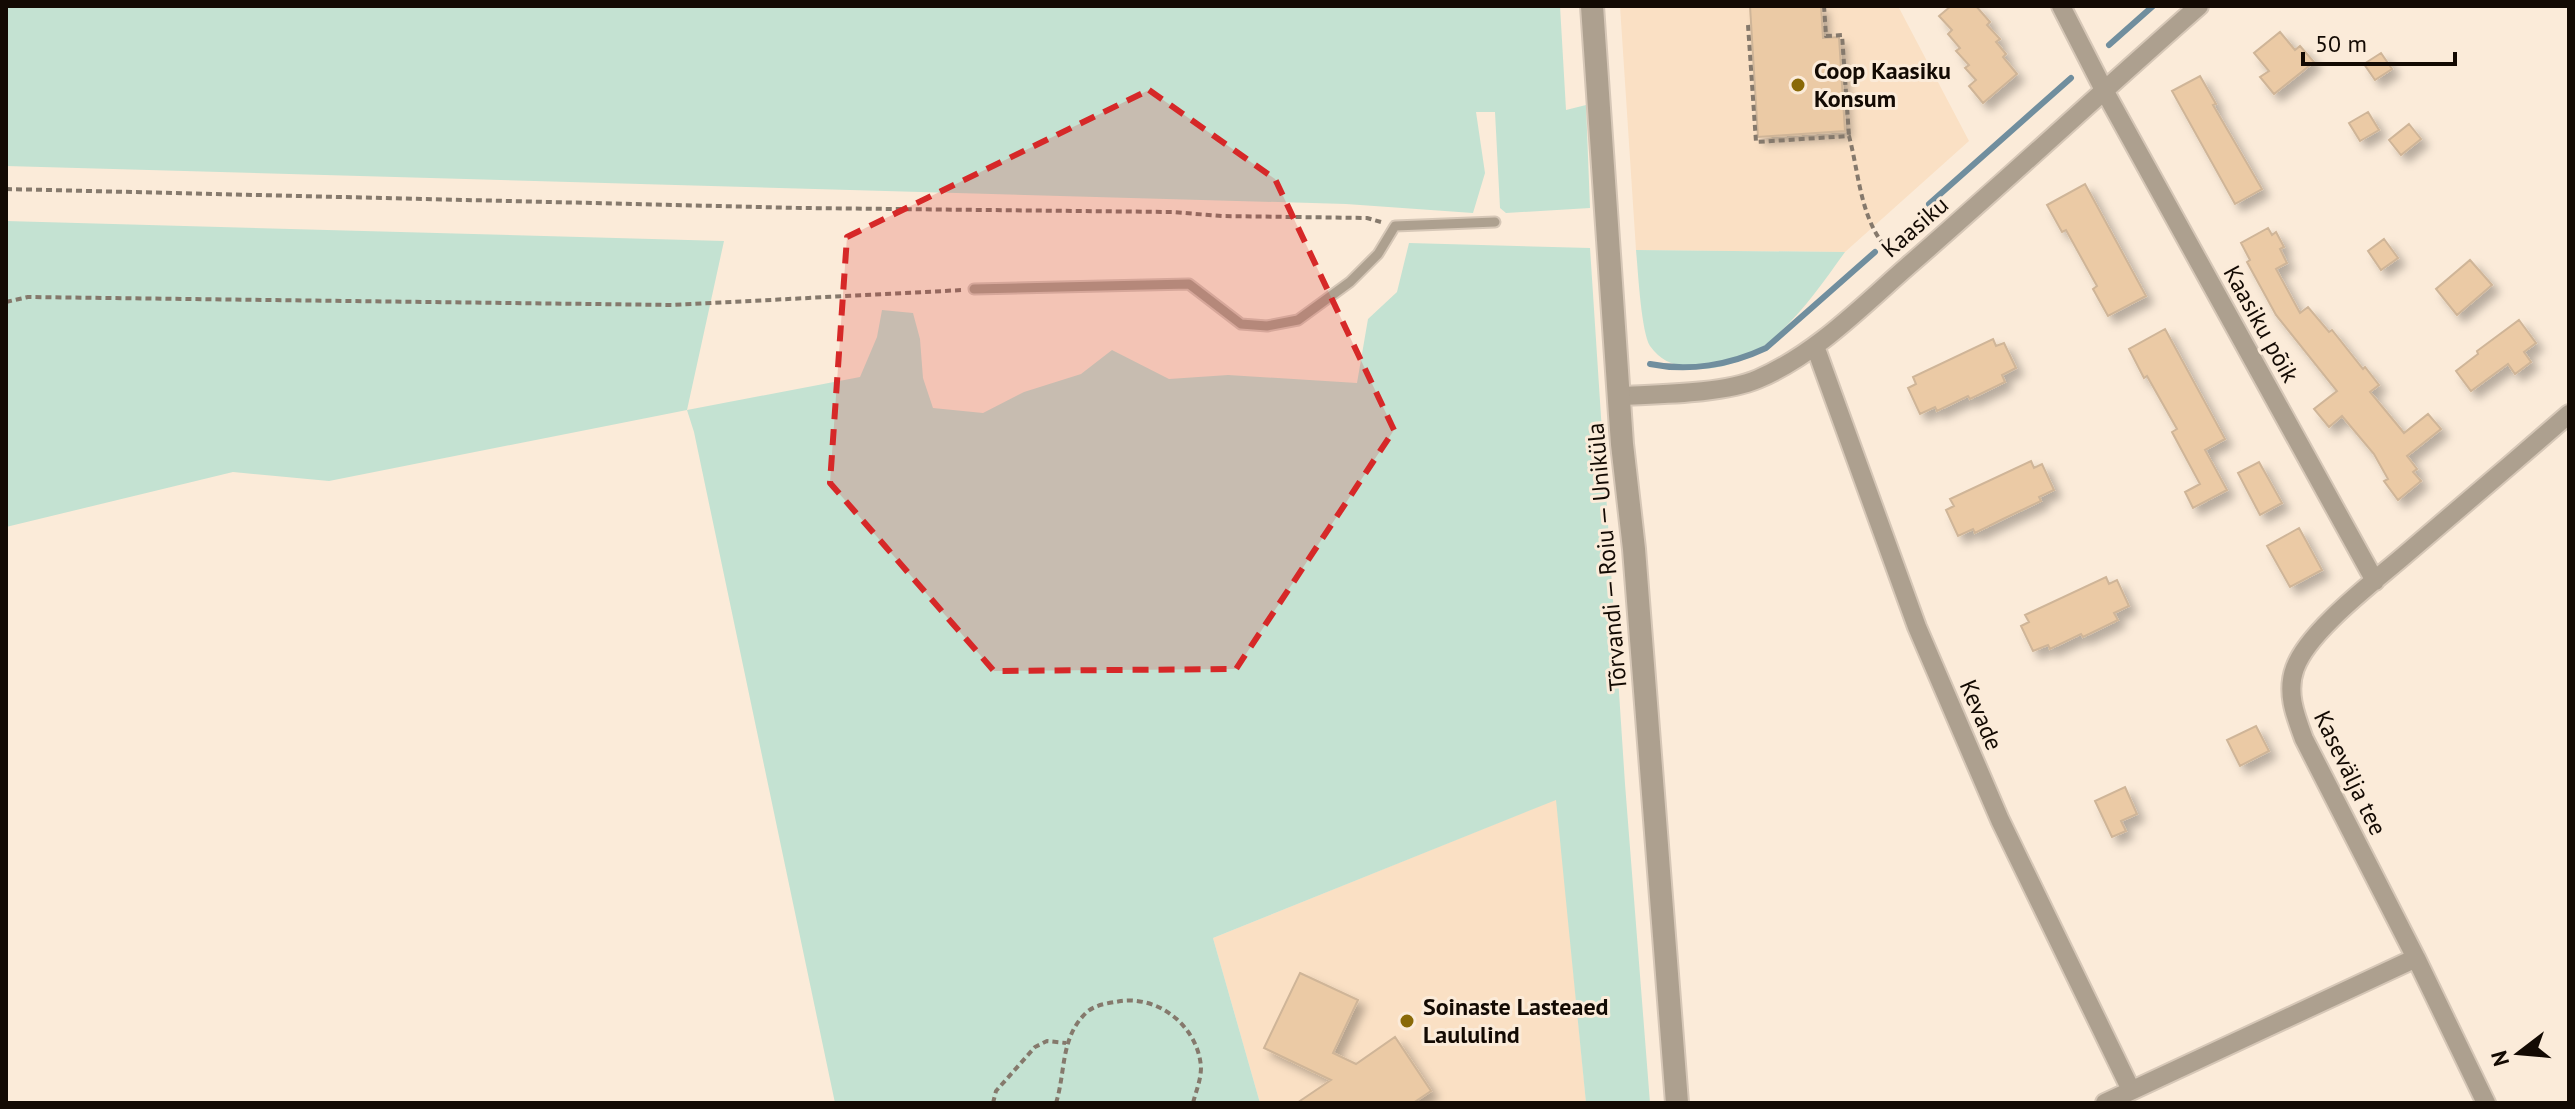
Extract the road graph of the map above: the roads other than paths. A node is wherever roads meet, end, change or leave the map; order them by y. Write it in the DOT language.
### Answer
graph roads {
  1 [pos="1592,6"];
  2 [pos="2061,6"];
  3 [pos="2199,6"];
  4 [pos="2104,90"];
  5 [pos="1495,222"];
  6 [pos="974,289"];
  7 [pos="1815,346"];
  8 [pos="1620,396"];
  9 [pos="2569,414"];
  10 [pos="2375,581"];
  11 [pos="2416,958"];
  12 [pos="2131,1090"];
  13 [pos="1677,1103"];
  14 [pos="2105,1103"];
  15 [pos="2486,1103"];
  1 -- 8 [label="street, Tõrvandi — Roiu — Uniküla"];
  2 -- 4 [label="street, Kaasiku põik"];
  3 -- 4 [label="street, Kaasiku"];
  4 -- 7 [label="street, Kaasiku"];
  4 -- 10 [label="street, Kaasiku põik"];
  5 -- 6 [label="lane"];
  7 -- 8 [label="street, Kaasiku"];
  7 -- 12 [label="street, Kevade"];
  8 -- 13 [label="street, Tõrvandi — Roiu — Uniküla"];
  9 -- 10 [label="street, Kasevälja tee"];
  10 -- 11 [label="street, Kasevälja tee"];
  11 -- 12 [label="street"];
  11 -- 15 [label="street, Kasevälja tee"];
  12 -- 14 [label="street"];
}
